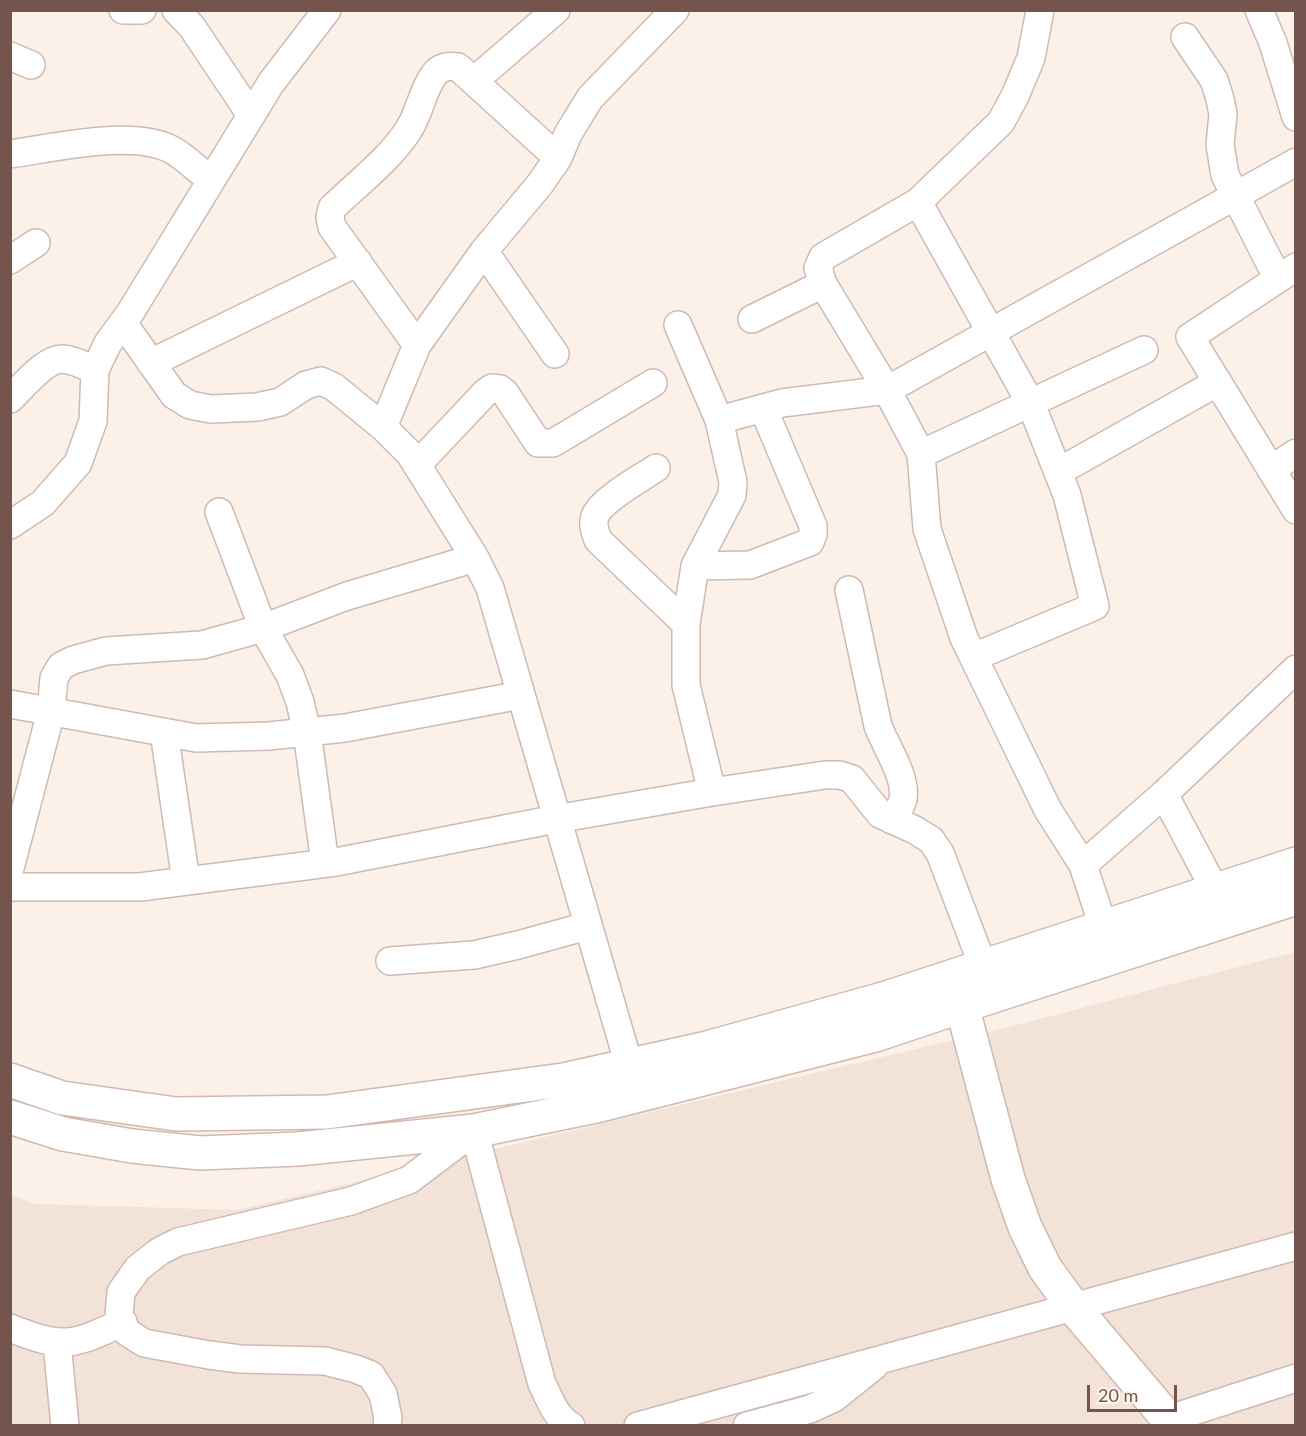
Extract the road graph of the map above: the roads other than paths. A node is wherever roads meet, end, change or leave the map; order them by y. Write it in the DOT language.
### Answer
graph roads {
  1 [pos="123,10"];
  2 [pos="142,10"];
  3 [pos="176,10"];
  4 [pos="327,10"];
  5 [pos="556,10"];
  6 [pos="675,10"];
  7 [pos="1040,10"];
  8 [pos="1259,10"];
  9 [pos="1185,37"];
  10 [pos="474,81"];
  11 [pos="251,115"];
  12 [pos="1296,117"];
  13 [pos="10,154"];
  14 [pos="558,158"];
  15 [pos="1296,162"];
  16 [pos="211,180"];
  17 [pos="1236,196"];
  18 [pos="918,201"];
  19 [pos="36,243"];
  20 [pos="484,251"];
  21 [pos="10,260"];
  22 [pos="358,262"];
  23 [pos="1287,273"];
  24 [pos="822,284"];
  25 [pos="752,319"];
  26 [pos="123,323"];
  27 [pos="678,325"];
  28 [pos="991,330"];
  29 [pos="417,345"];
  30 [pos="1144,350"];
  31 [pos="555,354"];
  32 [pos="152,363"];
  33 [pos="95,370"];
  34 [pos="1218,382"];
  35 [pos="653,383"];
  36 [pos="887,390"];
  37 [pos="10,399"];
  38 [pos="1031,404"];
  39 [pos="763,408"];
  40 [pos="719,420"];
  41 [pos="383,427"];
  42 [pos="1296,453"];
  43 [pos="921,454"];
  44 [pos="417,465"];
  45 [pos="656,468"];
  46 [pos="1271,470"];
  47 [pos="1058,472"];
  48 [pos="1296,510"];
  49 [pos="219,512"];
  50 [pos="10,525"];
  51 [pos="475,558"];
  52 [pos="695,566"];
  53 [pos="849,590"];
  54 [pos="686,624"];
  55 [pos="263,628"];
  56 [pos="974,657"];
  57 [pos="1296,669"];
  58 [pos="521,694"];
  59 [pos="10,704"];
  60 [pos="51,712"];
  61 [pos="164,732"];
  62 [pos="307,732"];
  63 [pos="712,792"];
  64 [pos="1164,794"];
  65 [pos="556,819"];
  66 [pos="892,820"];
  67 [pos="325,863"];
  68 [pos="1296,864"];
  69 [pos="1083,865"];
  70 [pos="10,868"];
  71 [pos="186,881"];
  72 [pos="10,887"];
  73 [pos="1215,890"];
  74 [pos="1296,898"];
  75 [pos="587,926"];
  76 [pos="1103,926"];
  77 [pos="390,961"];
  78 [pos="983,966"];
  79 [pos="962,1006"];
  80 [pos="629,1065"];
  81 [pos="10,1080"];
  82 [pos="10,1117"];
  83 [pos="474,1131"];
  84 [pos="1296,1246"];
  85 [pos="1074,1308"];
  86 [pos="123,1322"];
  87 [pos="10,1328"];
  88 [pos="57,1343"];
  89 [pos="881,1360"];
  90 [pos="1296,1378"];
  91 [pos="1172,1422"];
  92 [pos="65,1425"];
  93 [pos="387,1425"];
  94 [pos="571,1425"];
  95 [pos="638,1425"];
  96 [pos="747,1425"];
  1 -- 2 [label="street"];
  3 -- 11 [label="street"];
  4 -- 11 [label="street"];
  5 -- 10 [label="street"];
  6 -- 14 [label="street"];
  7 -- 18 [label="street"];
  8 -- 12 [label="street"];
  9 -- 17 [label="street"];
  10 -- 14 [label="street"];
  10 -- 22 [label="street"];
  11 -- 16 [label="street"];
  13 -- 16 [label="street"];
  14 -- 20 [label="street"];
  15 -- 17 [label="street"];
  16 -- 26 [label="street"];
  17 -- 23 [label="street"];
  17 -- 28 [label="street"];
  18 -- 24 [label="street"];
  18 -- 28 [label="street"];
  19 -- 21 [label="street"];
  20 -- 29 [label="street"];
  20 -- 31 [label="street"];
  22 -- 29 [label="street"];
  22 -- 32 [label="street"];
  23 -- 34 [label="street"];
  24 -- 25 [label="street"];
  24 -- 36 [label="street"];
  26 -- 32 [label="street"];
  26 -- 33 [label="street"];
  27 -- 40 [label="street"];
  28 -- 36 [label="street"];
  28 -- 38 [label="street"];
  29 -- 41 [label="street"];
  30 -- 38 [label="street"];
  32 -- 41 [label="street"];
  33 -- 37 [label="street"];
  33 -- 50 [label="street"];
  34 -- 46 [label="street"];
  34 -- 47 [label="street"];
  35 -- 44 [label="street"];
  36 -- 39 [label="street"];
  36 -- 43 [label="street"];
  38 -- 43 [label="street"];
  38 -- 47 [label="street"];
  39 -- 40 [label="street"];
  39 -- 52 [label="street"];
  40 -- 52 [label="street"];
  41 -- 44 [label="street"];
  42 -- 46 [label="street"];
  43 -- 56 [label="street"];
  44 -- 51 [label="street"];
  45 -- 54 [label="street"];
  46 -- 48 [label="street"];
  47 -- 56 [label="street"];
  49 -- 55 [label="street"];
  51 -- 55 [label="street"];
  51 -- 58 [label="street"];
  52 -- 54 [label="street"];
  53 -- 66 [label="street"];
  54 -- 63 [label="street"];
  55 -- 60 [label="street"];
  55 -- 62 [label="street"];
  56 -- 69 [label="street"];
  57 -- 64 [label="street"];
  58 -- 62 [label="street"];
  58 -- 65 [label="street"];
  59 -- 60 [label="street"];
  60 -- 61 [label="street"];
  60 -- 70 [label="street"];
  61 -- 62 [label="street"];
  61 -- 71 [label="street"];
  62 -- 67 [label="street"];
  63 -- 65 [label="street"];
  63 -- 66 [label="street"];
  64 -- 69 [label="street"];
  64 -- 73 [label="street"];
  65 -- 67 [label="street"];
  65 -- 75 [label="street"];
  66 -- 78 [label="street"];
  67 -- 71 [label="street"];
  68 -- 73 [label="main road"];
  69 -- 76 [label="street"];
  71 -- 72 [label="street"];
  73 -- 76 [label="main road"];
  74 -- 79 [label="main road"];
  75 -- 77 [label="street"];
  75 -- 80 [label="street"];
  76 -- 78 [label="main road"];
  78 -- 80 [label="main road"];
  79 -- 83 [label="main road"];
  79 -- 85 [label="main road"];
  80 -- 81 [label="main road"];
  82 -- 83 [label="main road"];
  83 -- 86 [label="street"];
  83 -- 94 [label="street"];
  84 -- 85 [label="street"];
  85 -- 89 [label="street"];
  85 -- 91 [label="main road"];
  86 -- 88 [label="street"];
  86 -- 93 [label="street"];
  87 -- 88 [label="street"];
  88 -- 92 [label="street"];
  89 -- 95 [label="street"];
  89 -- 96 [label="street"];
  90 -- 91 [label="street"];
}
